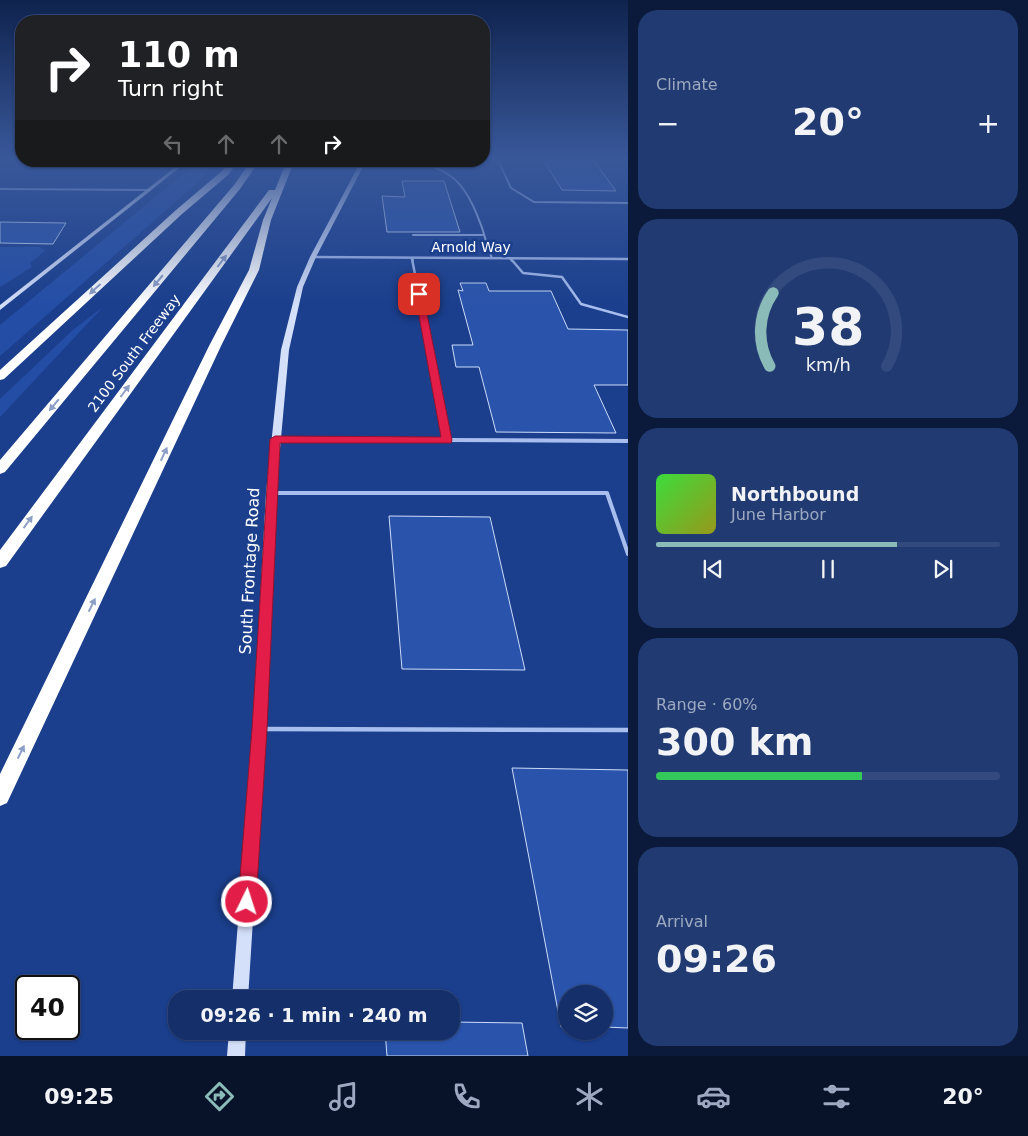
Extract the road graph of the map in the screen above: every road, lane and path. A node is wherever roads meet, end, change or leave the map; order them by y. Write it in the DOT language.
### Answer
graph roads {
  1 [pos="128,207"];
  2 [pos="184,207"];
  3 [pos="220,207"];
  4 [pos="261,207"];
  5 [pos="272,207"];
  6 [pos="339,207"];
  7 [pos="473,207"];
  8 [pos="413,235"];
  9 [pos="484,235"];
  10 [pos="313,257"];
  11 [pos="412,258"];
  12 [pos="492,258"];
  13 [pos="510,258"];
  14 [pos="628,259"];
  15 [pos="0,308"];
  16 [pos="628,317"];
  17 [pos="0,376"];
  18 [pos="275,439"];
  19 [pos="447,440"];
  20 [pos="628,442"];
  21 [pos="0,469"];
  22 [pos="271,493"];
  23 [pos="628,554"];
  24 [pos="0,562"];
  25 [pos="260,729"];
  26 [pos="628,730"];
  27 [pos="0,796"];
  28 [pos="241,990"];
  29 [pos="237,1040"];
  30 [pos="236,1056"];
  1 -- 15 [label="street"];
  2 -- 17 [label="highway, one-way"];
  3 -- 21 [label="highway, 2100 South Freeway, one-way"];
  24 -- 4 [label="highway, 2100 South Freeway, one-way"];
  27 -- 5 [label="highway, one-way"];
  6 -- 10 [label="street, South Frontage Road"];
  7 -- 9 [label="lane"];
  8 -- 9 [label="lane"];
  9 -- 12 [label="lane"];
  10 -- 11 [label="street, Arnold Way"];
  10 -- 18 [label="street, South Frontage Road"];
  11 -- 12 [label="street, Arnold Way"];
  11 -- 19 [label="lane"];
  12 -- 13 [label="street, Arnold Way"];
  13 -- 14 [label="street, Arnold Way"];
  13 -- 16 [label="lane"];
  18 -- 19 [label="lane"];
  18 -- 22 [label="street, South Frontage Road"];
  19 -- 20 [label="lane"];
  22 -- 23 [label="lane"];
  22 -- 25 [label="street, South Frontage Road"];
  25 -- 26 [label="lane"];
  25 -- 28 [label="street, South Frontage Road"];
  29 -- 30 [label="street"];
}
